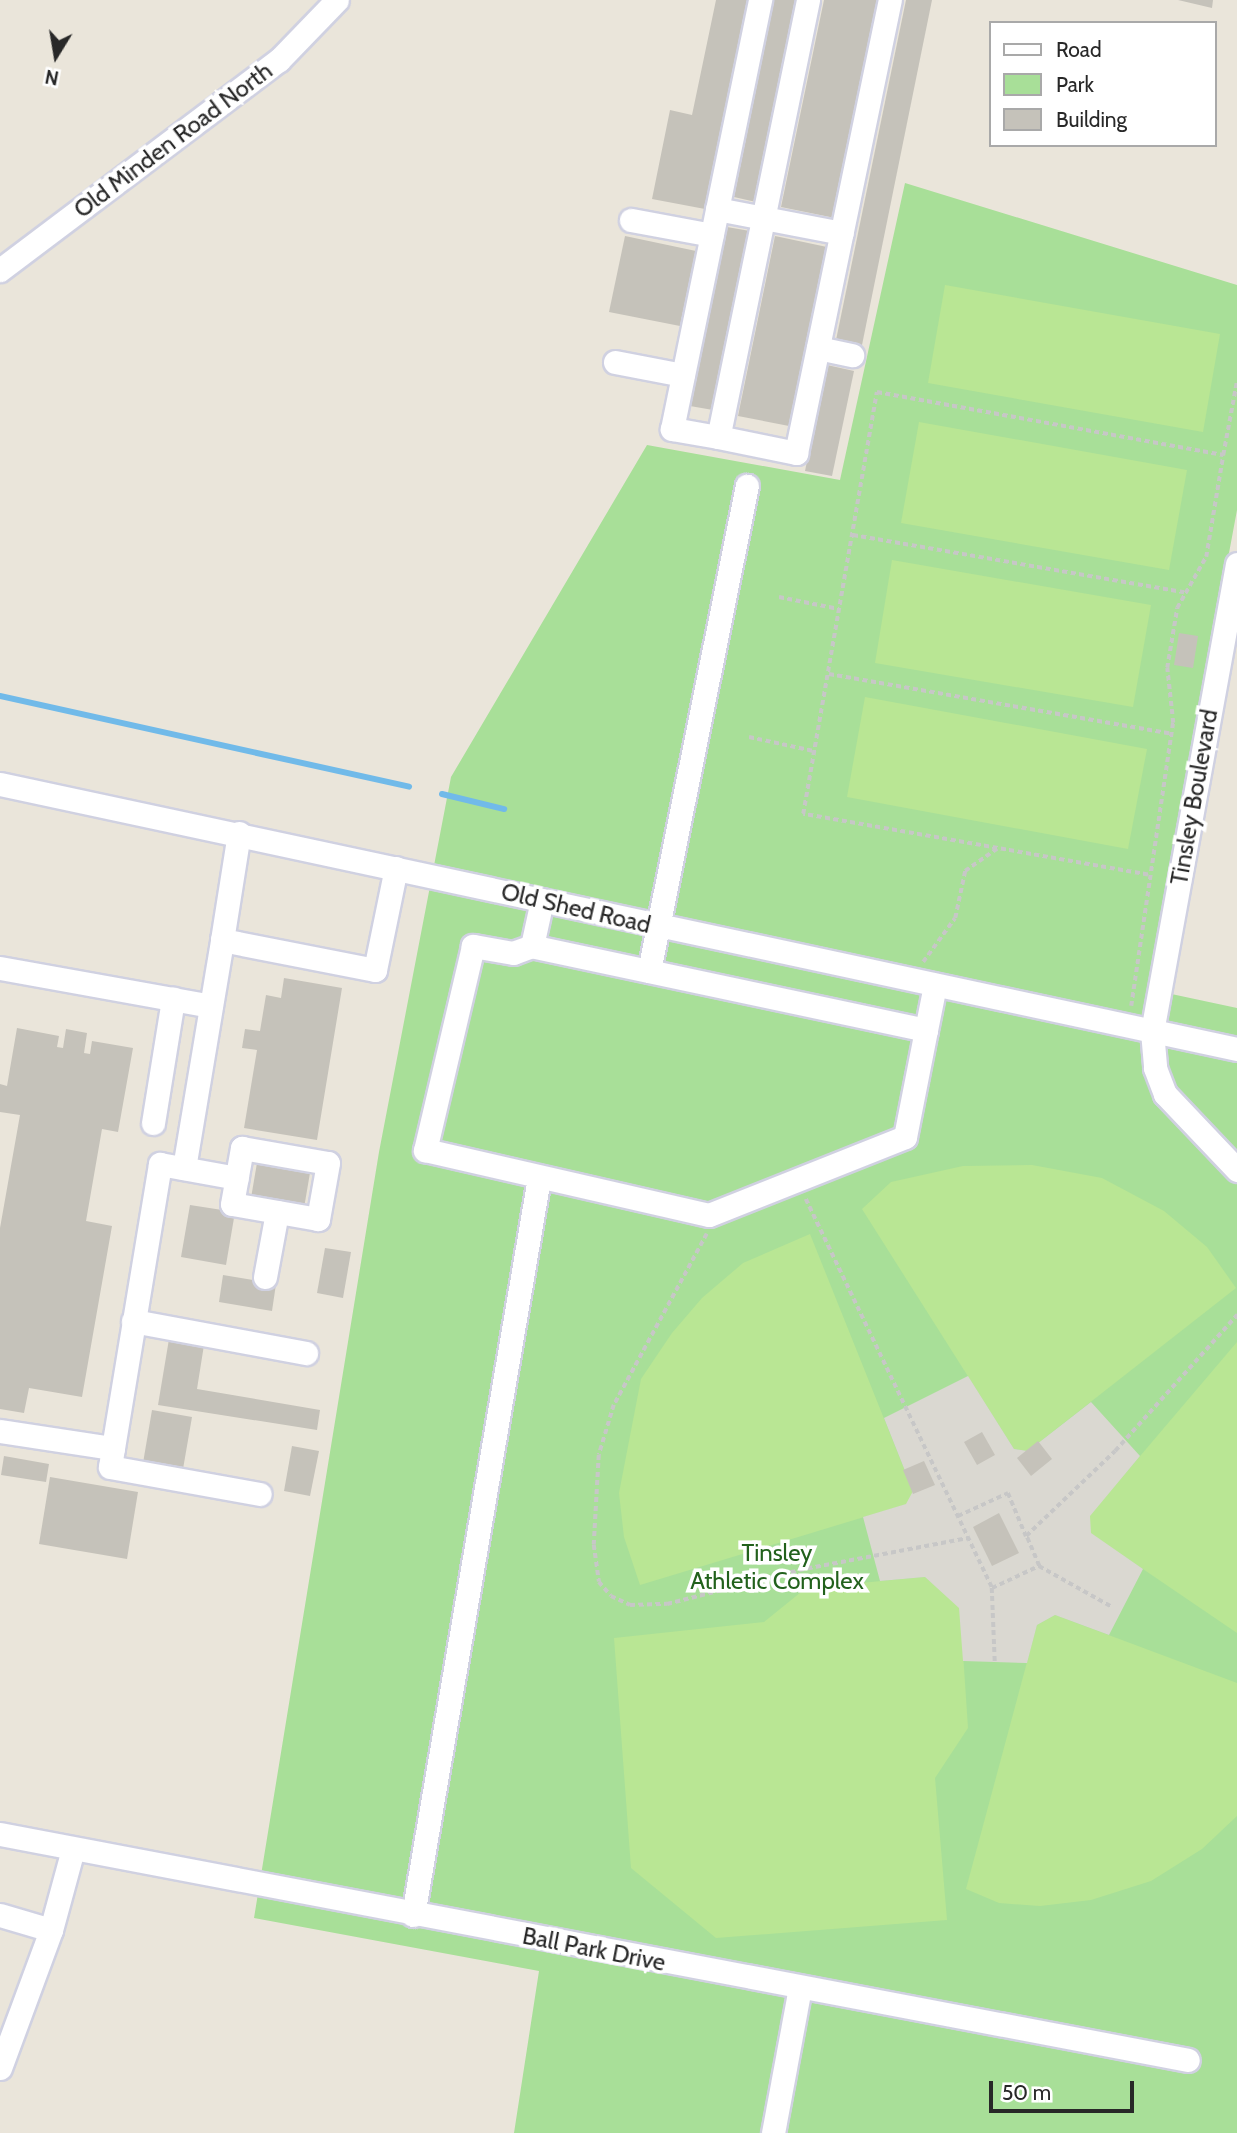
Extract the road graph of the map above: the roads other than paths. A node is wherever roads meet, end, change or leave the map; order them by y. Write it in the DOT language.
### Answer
graph roads {
  1 [pos="337,0"];
  2 [pos="760,0"];
  3 [pos="808,0"];
  4 [pos="890,0"];
  5 [pos="717,209"];
  6 [pos="763,218"];
  7 [pos="631,220"];
  8 [pos="842,233"];
  9 [pos="712,235"];
  10 [pos="0,270"];
  11 [pos="818,348"];
  12 [pos="852,355"];
  13 [pos="615,362"];
  14 [pos="683,375"];
  15 [pos="718,437"];
  16 [pos="747,486"];
  17 [pos="1237,564"];
  18 [pos="0,784"];
  19 [pos="239,834"];
  20 [pos="396,868"];
  21 [pos="542,900"];
  22 [pos="659,926"];
  23 [pos="222,940"];
  24 [pos="532,946"];
  25 [pos="0,968"];
  26 [pos="649,971"];
  27 [pos="925,983"];
  28 [pos="173,999"];
  29 [pos="211,1006"];
  30 [pos="926,1030"];
  31 [pos="1152,1031"];
  32 [pos="1237,1049"];
  33 [pos="153,1123"];
  34 [pos="184,1168"];
  35 [pos="1237,1170"];
  36 [pos="237,1178"];
  37 [pos="540,1178"];
  38 [pos="277,1212"];
  39 [pos="265,1277"];
  40 [pos="132,1321"];
  41 [pos="306,1353"];
  42 [pos="0,1431"];
  43 [pos="113,1448"];
  44 [pos="260,1494"];
  45 [pos="0,1834"];
  46 [pos="73,1849"];
  47 [pos="413,1915"];
  48 [pos="0,1916"];
  49 [pos="51,1930"];
  50 [pos="800,1988"];
  51 [pos="1188,2060"];
  52 [pos="0,2068"];
  53 [pos="773,2133"];
  1 -- 10 [label="street, Old Minden Road North"];
  2 -- 5 [label="street"];
  3 -- 6 [label="street"];
  4 -- 8 [label="street"];
  5 -- 6 [label="street"];
  5 -- 9 [label="street"];
  6 -- 8 [label="street"];
  6 -- 15 [label="street"];
  7 -- 9 [label="street"];
  8 -- 11 [label="street"];
  9 -- 14 [label="street"];
  11 -- 12 [label="street"];
  11 -- 15 [label="street"];
  13 -- 14 [label="street"];
  14 -- 15 [label="street"];
  16 -- 22 [label="street"];
  17 -- 31 [label="street, Tinsley Boulevard"];
  18 -- 19 [label="street, Old Shed Road"];
  19 -- 20 [label="street, Old Shed Road"];
  19 -- 23 [label="street"];
  20 -- 21 [label="street, Old Shed Road"];
  20 -- 23 [label="street"];
  21 -- 22 [label="street, Old Shed Road"];
  21 -- 24 [label="street"];
  22 -- 26 [label="street"];
  22 -- 27 [label="street, Old Shed Road"];
  23 -- 29 [label="street"];
  24 -- 26 [label="street"];
  24 -- 37 [label="street"];
  25 -- 28 [label="street"];
  26 -- 30 [label="street"];
  27 -- 30 [label="street"];
  27 -- 31 [label="street, Old Shed Road"];
  28 -- 29 [label="street"];
  28 -- 33 [label="street"];
  29 -- 34 [label="street"];
  30 -- 37 [label="street"];
  31 -- 32 [label="street, Old Shed Road"];
  31 -- 35 [label="street, Tinsley Boulevard"];
  34 -- 36 [label="street"];
  34 -- 40 [label="street"];
  36 -- 38 [label="street"];
  36 -- 38 [label="street"];
  37 -- 47 [label="street"];
  38 -- 39 [label="street"];
  40 -- 41 [label="street"];
  40 -- 43 [label="street"];
  42 -- 43 [label="street"];
  43 -- 44 [label="street"];
  45 -- 46 [label="street, Ball Park Drive"];
  46 -- 47 [label="street, Ball Park Drive"];
  46 -- 49 [label="street"];
  47 -- 50 [label="street, Ball Park Drive"];
  48 -- 49 [label="street"];
  49 -- 52 [label="street"];
  50 -- 51 [label="street, Ball Park Drive"];
  50 -- 53 [label="street"];
}
